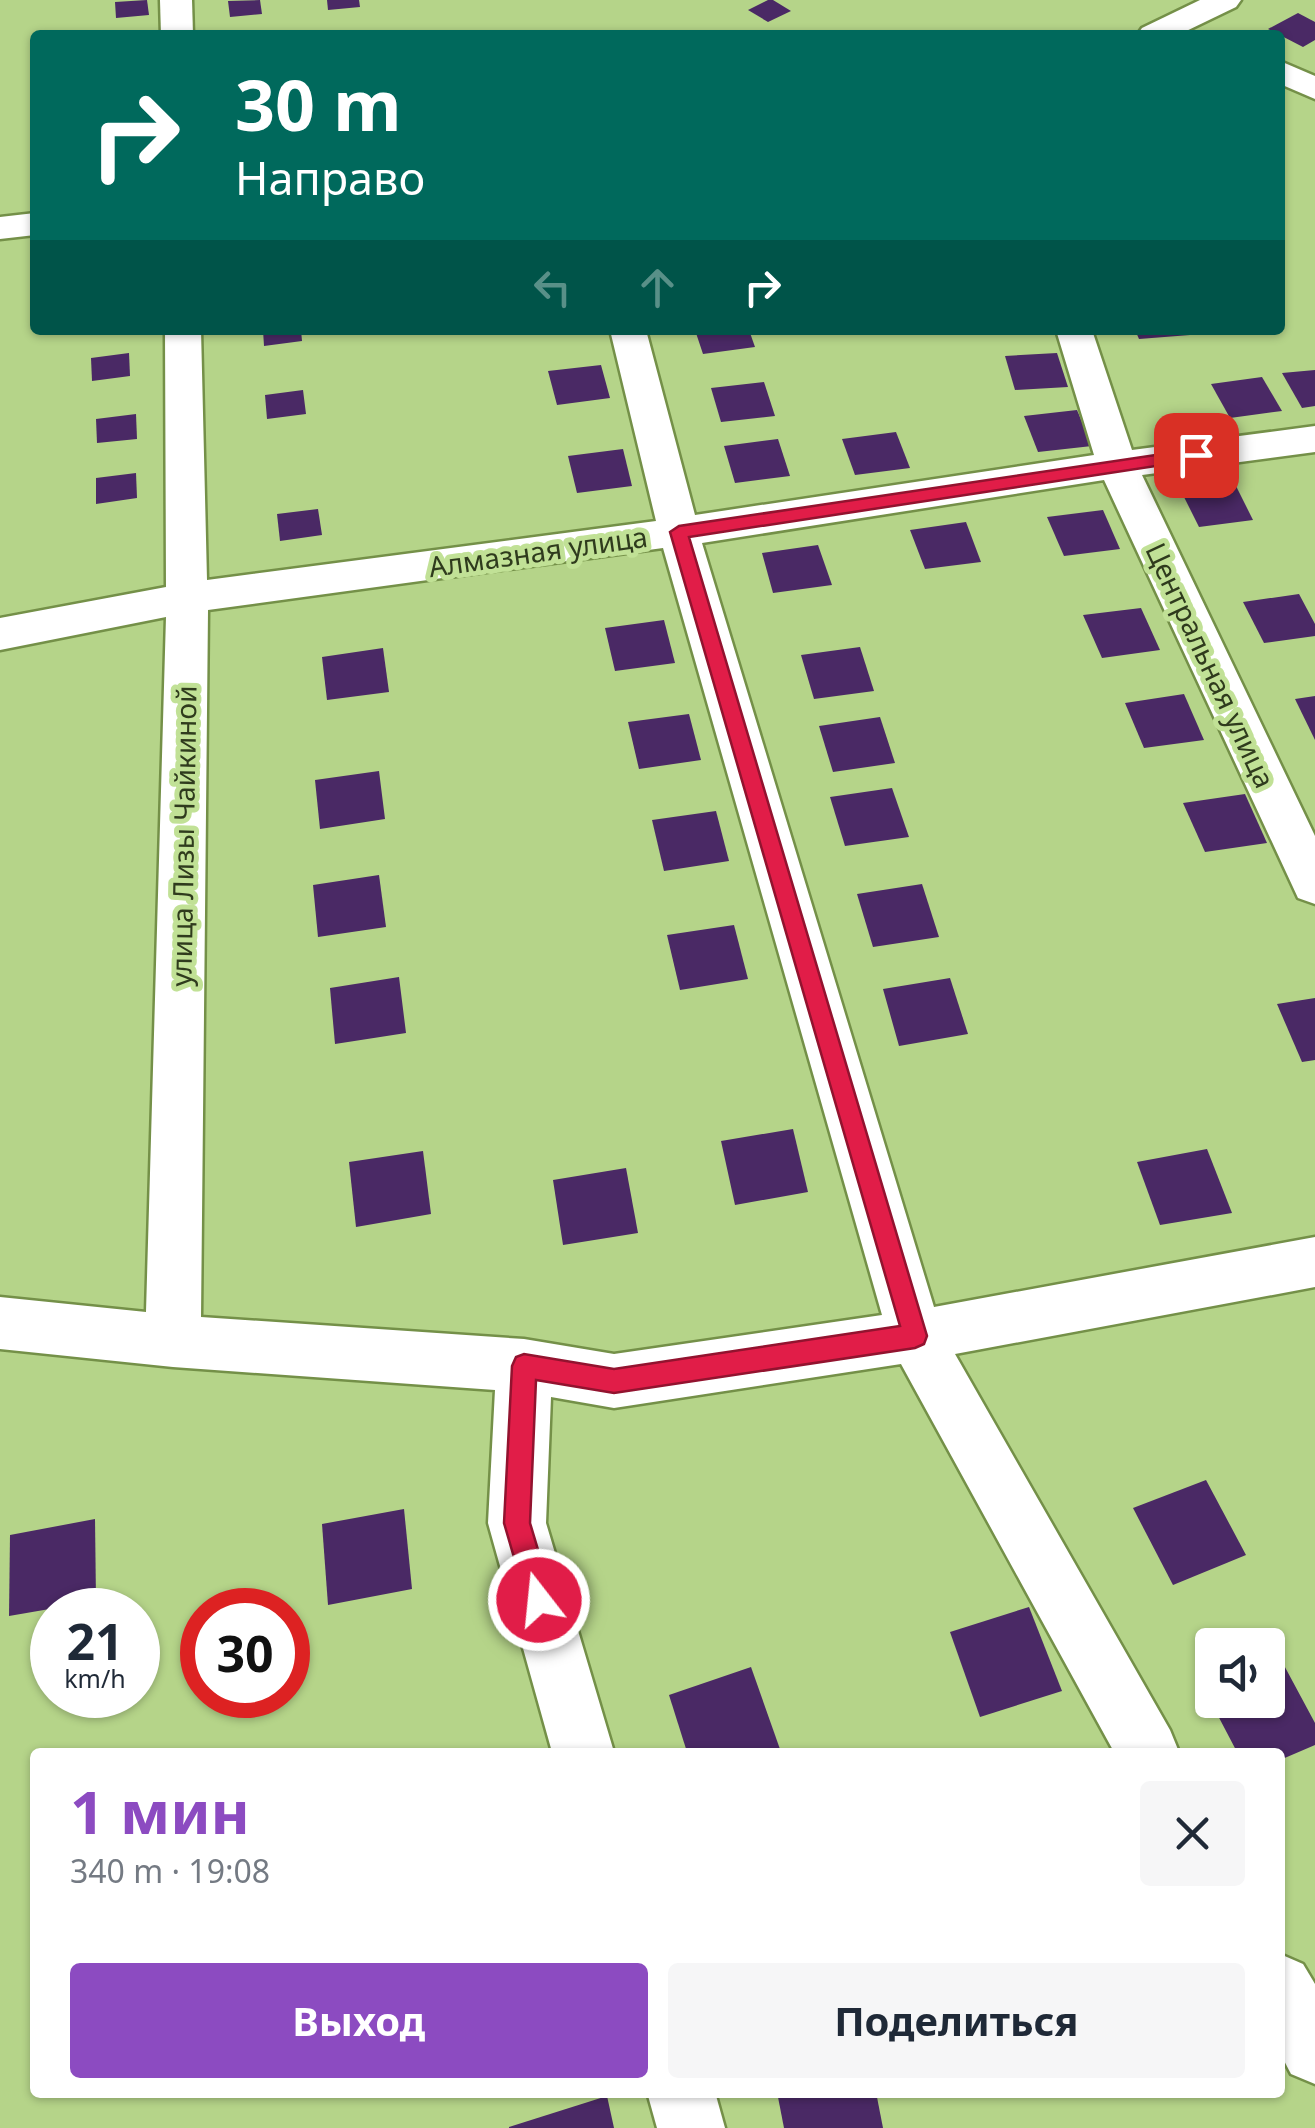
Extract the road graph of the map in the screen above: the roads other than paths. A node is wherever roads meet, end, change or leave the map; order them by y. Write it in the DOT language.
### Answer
graph roads {
  1 [pos="176,0"];
  2 [pos="1225,0"];
  3 [pos="1182,20"];
  4 [pos="177,30"];
  5 [pos="1163,30"];
  6 [pos="1201,30"];
  7 [pos="1285,74"];
  8 [pos="1315,89"];
  9 [pos="30,225"];
  10 [pos="0,228"];
  11 [pos="183,335"];
  12 [pos="629,335"];
  13 [pos="1076,335"];
  14 [pos="1315,440"];
  15 [pos="1117,465"];
  16 [pos="679,532"];
  17 [pos="187,598"];
  18 [pos="0,634"];
  19 [pos="1315,885"];
  20 [pos="1315,1262"];
  21 [pos="0,1323"];
  22 [pos="915,1336"];
  23 [pos="173,1341"];
  24 [pos="524,1366"];
  25 [pos="582,1748"];
  26 [pos="1146,1748"];
  27 [pos="1285,1997"];
  28 [pos="1315,2050"];
  29 [pos="683,2098"];
  30 [pos="691,2128"];
  1 -- 4 [label="street"];
  2 -- 3 [label="street"];
  3 -- 5 [label="street"];
  3 -- 6 [label="street"];
  7 -- 8 [label="street"];
  9 -- 10 [label="street"];
  11 -- 17 [label="street, улица Лизы Чайкиной"];
  12 -- 16 [label="street"];
  13 -- 15 [label="street, Центральная улица"];
  14 -- 15 [label="street, Алмазная улица"];
  15 -- 16 [label="street, Алмазная улица"];
  15 -- 19 [label="street, Центральная улица"];
  16 -- 17 [label="street, Алмазная улица"];
  16 -- 22 [label="street"];
  17 -- 18 [label="street, Алмазная улица"];
  17 -- 23 [label="street, улица Лизы Чайкиной"];
  20 -- 22 [label="street"];
  21 -- 23 [label="street"];
  22 -- 24 [label="street"];
  22 -- 26 [label="street"];
  23 -- 24 [label="street"];
  24 -- 25 [label="street"];
  27 -- 28 [label="street"];
  29 -- 30 [label="street"];
}
